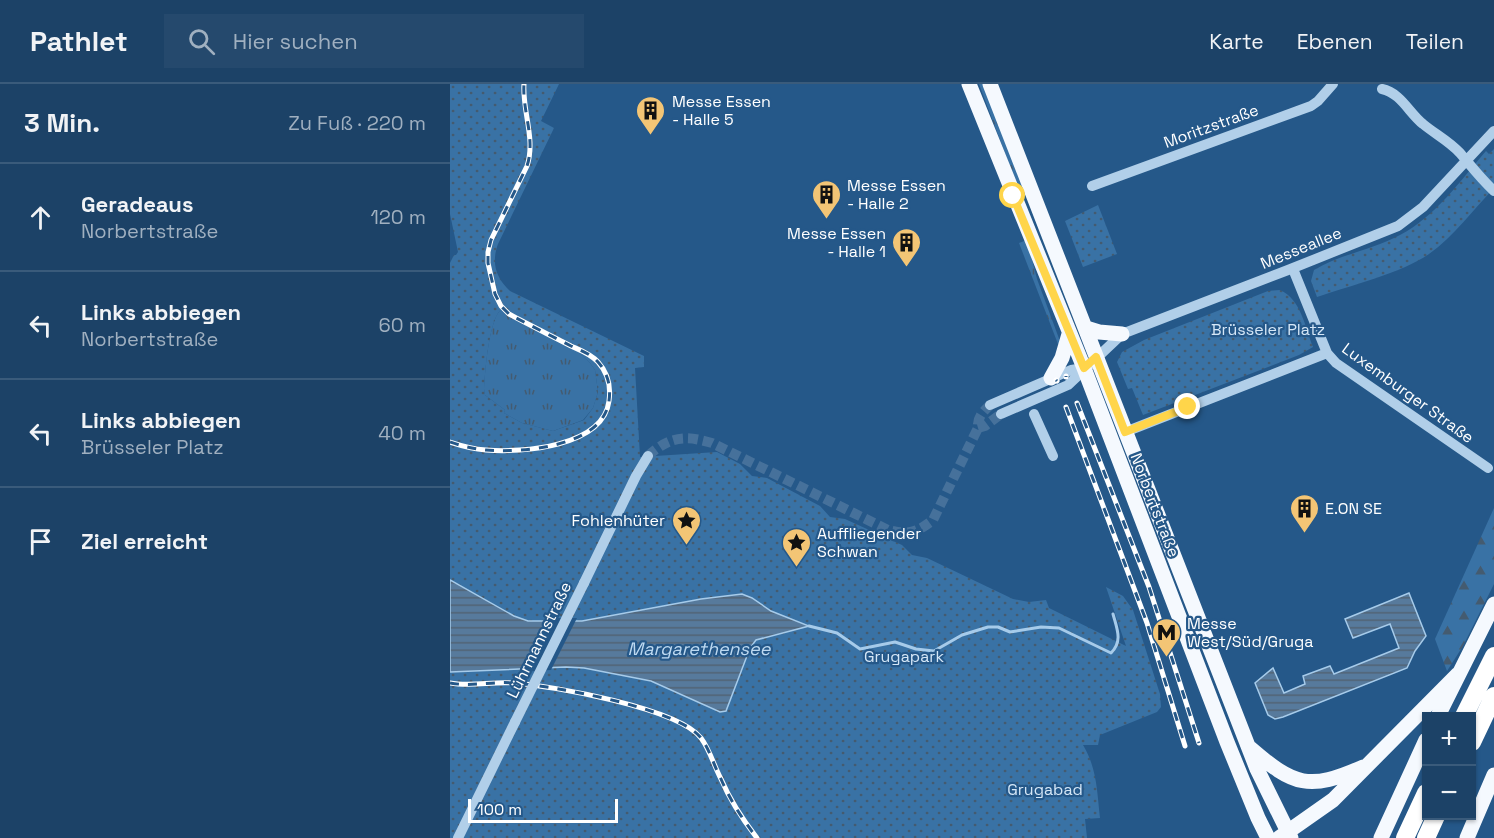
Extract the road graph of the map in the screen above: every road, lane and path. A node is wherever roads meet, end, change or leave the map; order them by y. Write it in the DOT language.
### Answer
graph roads {
  1 [pos="969,84"];
  2 [pos="990,84"];
  3 [pos="1333,84"];
  4 [pos="1382,89"];
  5 [pos="1494,131"];
  6 [pos="1466,162"];
  7 [pos="1092,186"];
  8 [pos="1494,191"];
  9 [pos="1293,269"];
  10 [pos="1086,328"];
  11 [pos="1069,334"];
  12 [pos="1122,334"];
  13 [pos="1327,352"];
  14 [pos="1096,357"];
  15 [pos="1084,368"];
  16 [pos="1051,378"];
  17 [pos="990,405"];
  18 [pos="1000,414"];
  19 [pos="1034,414"];
  20 [pos="1125,432"];
  21 [pos="648,456"];
  22 [pos="1053,456"];
  23 [pos="1488,468"];
  24 [pos="1494,604"];
  25 [pos="1494,656"];
  26 [pos="1458,674"];
  27 [pos="1494,696"];
  28 [pos="1440,712"];
  29 [pos="1466,712"];
  30 [pos="1476,734"];
  31 [pos="1248,746"];
  32 [pos="1422,749"];
  33 [pos="1371,764"];
  34 [pos="1494,775"];
  35 [pos="1422,802"];
  36 [pos="1434,820"];
  37 [pos="1286,836"];
  38 [pos="458,838"];
  39 [pos="1268,838"];
  40 [pos="1381,838"];
  41 [pos="1405,838"];
  42 [pos="1426,838"];
  43 [pos="1467,838"];
  1 -- 11 [label="main road, Norbertstraße"];
  2 -- 10 [label="main road, Norbertstraße"];
  3 -- 7 [label="street, Moritzstraße"];
  4 -- 6 [label="street"];
  5 -- 6 [label="street, Messeallee"];
  6 -- 8 [label="street"];
  6 -- 9 [label="street, Messeallee"];
  9 -- 12 [label="street, Messeallee"];
  9 -- 13 [label="street, Luxemburger Straße"];
  10 -- 12 [label="main road"];
  10 -- 14 [label="main road, Norbertstraße"];
  11 -- 15 [label="main road, Norbertstraße"];
  11 -- 16 [label="main road"];
  12 -- 14 [label="street, Messeallee"];
  13 -- 20 [label="street"];
  13 -- 23 [label="street, Luxemburger Straße"];
  14 -- 15 [label="street"];
  14 -- 20 [label="main road, Norbertstraße"];
  15 -- 16 [label="street"];
  15 -- 18 [label="street"];
  15 -- 39 [label="main road, Norbertstraße"];
  16 -- 17 [label="street"];
  19 -- 22 [label="street"];
  20 -- 31 [label="main road, Norbertstraße"];
  21 -- 38 [label="street, Lührmannstraße, bridge"];
  24 -- 26 [label="main road"];
  25 -- 29 [label="highway"];
  26 -- 28 [label="main road"];
  26 -- 33 [label="main road"];
  27 -- 30 [label="highway"];
  31 -- 33 [label="main road"];
  31 -- 37 [label="main road, Norbertstraße"];
  32 -- 40 [label="main road"];
  33 -- 37 [label="main road"];
  34 -- 43 [label="main road"];
  35 -- 41 [label="highway"];
  36 -- 42 [label="highway"];
}
